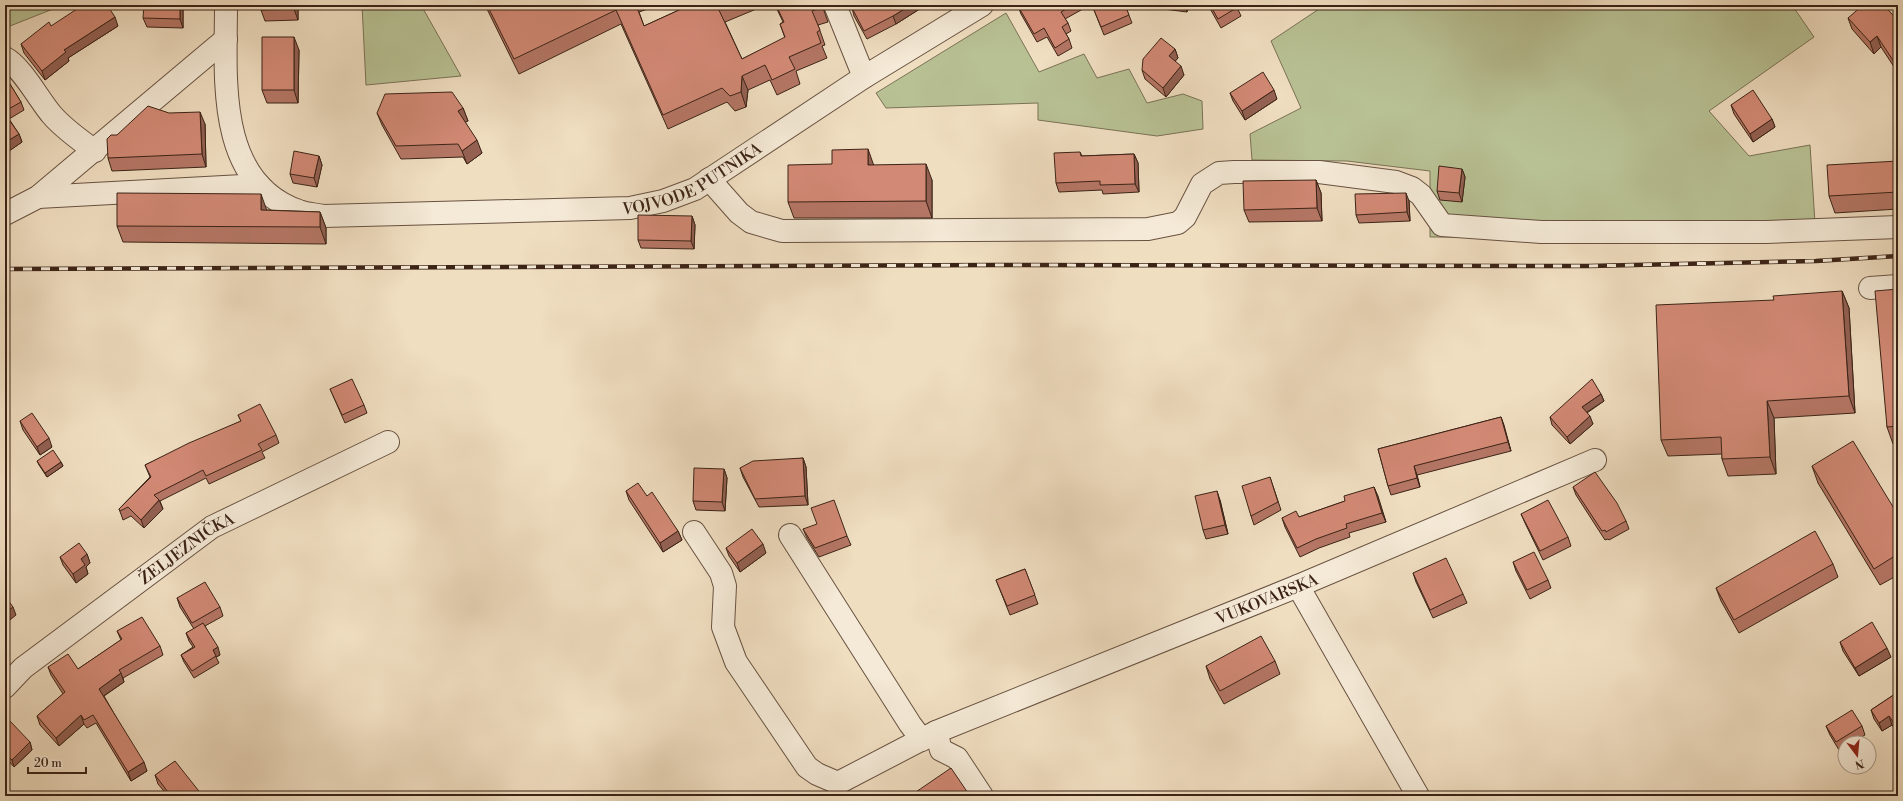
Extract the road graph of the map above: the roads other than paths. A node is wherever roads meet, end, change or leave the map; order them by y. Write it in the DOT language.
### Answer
graph roads {
  1 [pos="226,5"];
  2 [pos="835,5"];
  3 [pos="982,5"];
  4 [pos="226,39"];
  5 [pos="5,58"];
  6 [pos="864,78"];
  7 [pos="95,151"];
  8 [pos="709,179"];
  9 [pos="259,185"];
  10 [pos="38,197"];
  11 [pos="5,214"];
  12 [pos="1898,227"];
  13 [pos="1898,286"];
  14 [pos="1870,288"];
  15 [pos="388,442"];
  16 [pos="1594,460"];
  17 [pos="694,532"];
  18 [pos="790,535"];
  19 [pos="1298,586"];
  20 [pos="5,687"];
  21 [pos="929,736"];
  22 [pos="982,796"];
  23 [pos="1418,796"];
  1 -- 4 [label="street, VOJVODE PUTNIKA"];
  2 -- 6 [label="street"];
  3 -- 6 [label="street, VOJVODE PUTNIKA"];
  4 -- 7 [label="street"];
  4 -- 9 [label="street, VOJVODE PUTNIKA"];
  5 -- 7 [label="street"];
  6 -- 8 [label="street, VOJVODE PUTNIKA"];
  7 -- 10 [label="street"];
  8 -- 9 [label="street, VOJVODE PUTNIKA"];
  8 -- 12 [label="street"];
  9 -- 10 [label="street"];
  10 -- 11 [label="street"];
  13 -- 14 [label="street"];
  15 -- 20 [label="street, ŽELJEZNIČKA"];
  16 -- 19 [label="street, VUKOVARSKA"];
  17 -- 21 [label="street, VUKOVARSKA"];
  18 -- 21 [label="street"];
  19 -- 21 [label="street, VUKOVARSKA"];
  19 -- 23 [label="street"];
  21 -- 22 [label="street"];
}
